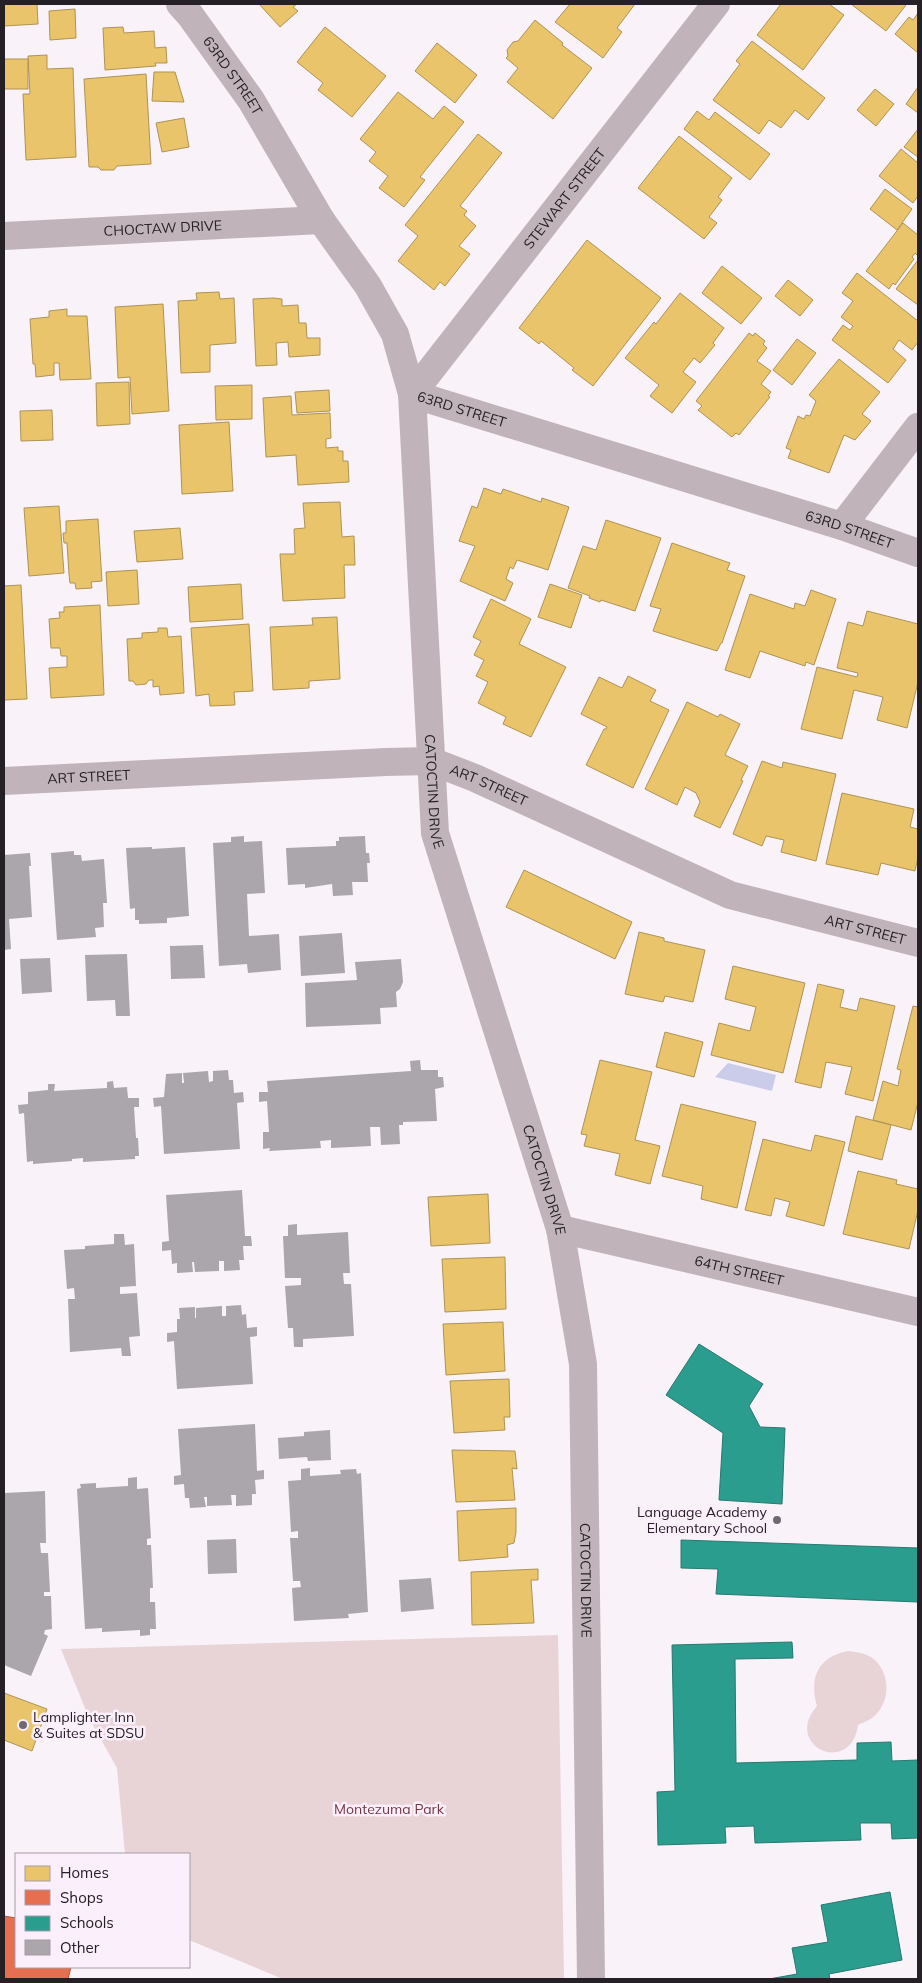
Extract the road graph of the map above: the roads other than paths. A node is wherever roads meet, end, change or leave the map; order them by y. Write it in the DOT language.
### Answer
graph roads {
  1 [pos="716,4"];
  2 [pos="190,7"];
  3 [pos="321,220"];
  4 [pos="4,236"];
  5 [pos="412,394"];
  6 [pos="918,427"];
  7 [pos="842,526"];
  8 [pos="918,553"];
  9 [pos="431,761"];
  10 [pos="4,781"];
  11 [pos="918,943"];
  12 [pos="560,1229"];
  13 [pos="918,1312"];
  14 [pos="591,1979"];
  1 -- 5 [label="street, STEWART STREET"];
  2 -- 3 [label="street, 63RD STREET"];
  3 -- 4 [label="street, CHOCTAW DRIVE"];
  3 -- 5 [label="street, 63RD STREET"];
  5 -- 7 [label="street, 63RD STREET"];
  5 -- 9 [label="street, CATOCTIN DRIVE"];
  6 -- 7 [label="street"];
  7 -- 8 [label="street, 63RD STREET"];
  9 -- 10 [label="street, ART STREET"];
  9 -- 11 [label="street, ART STREET"];
  9 -- 12 [label="street, CATOCTIN DRIVE"];
  12 -- 13 [label="street, 64TH STREET"];
  12 -- 14 [label="street, CATOCTIN DRIVE"];
}
